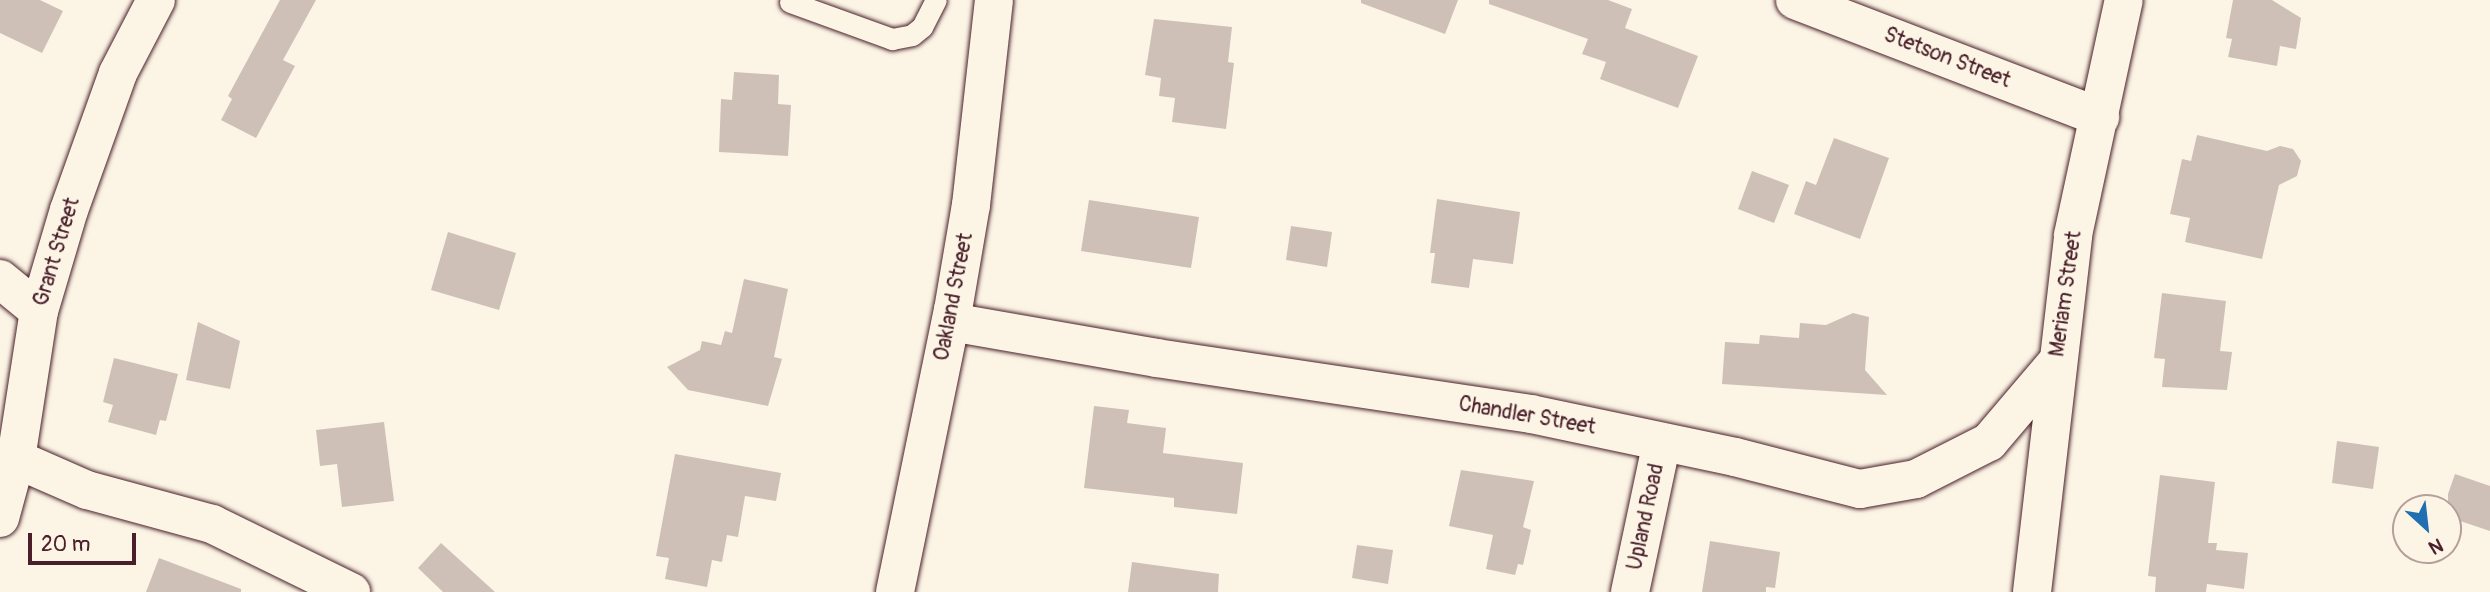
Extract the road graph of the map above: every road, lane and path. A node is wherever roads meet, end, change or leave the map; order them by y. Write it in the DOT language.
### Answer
graph roads {
  1 [pos="156,0"];
  2 [pos="936,0"];
  3 [pos="994,0"];
  4 [pos="1795,0"];
  5 [pos="2124,0"];
  6 [pos="790,2"];
  7 [pos="2100,117"];
  8 [pos="0,279"];
  9 [pos="39,312"];
  10 [pos="951,322"];
  11 [pos="2057,362"];
  12 [pos="1662,442"];
  13 [pos="16,459"];
  14 [pos="0,518"];
  15 [pos="351,592"];
  16 [pos="895,592"];
  17 [pos="1630,592"];
  18 [pos="2032,592"];
  1 -- 9 [label="street, Grant Street"];
  2 -- 6 [label="lane"];
  3 -- 10 [label="street, Oakland Street"];
  4 -- 7 [label="street, Stetson Street"];
  5 -- 7 [label="street, Meriam Street"];
  7 -- 11 [label="street, Meriam Street"];
  8 -- 9 [label="street"];
  9 -- 13 [label="street, Grant Street"];
  10 -- 12 [label="street, Chandler Street"];
  10 -- 16 [label="street, Oakland Street"];
  11 -- 12 [label="street, Chandler Street"];
  11 -- 18 [label="street, Meriam Street"];
  12 -- 17 [label="street, Upland Road"];
  13 -- 14 [label="street, Grant Street"];
  13 -- 15 [label="street"];
}
